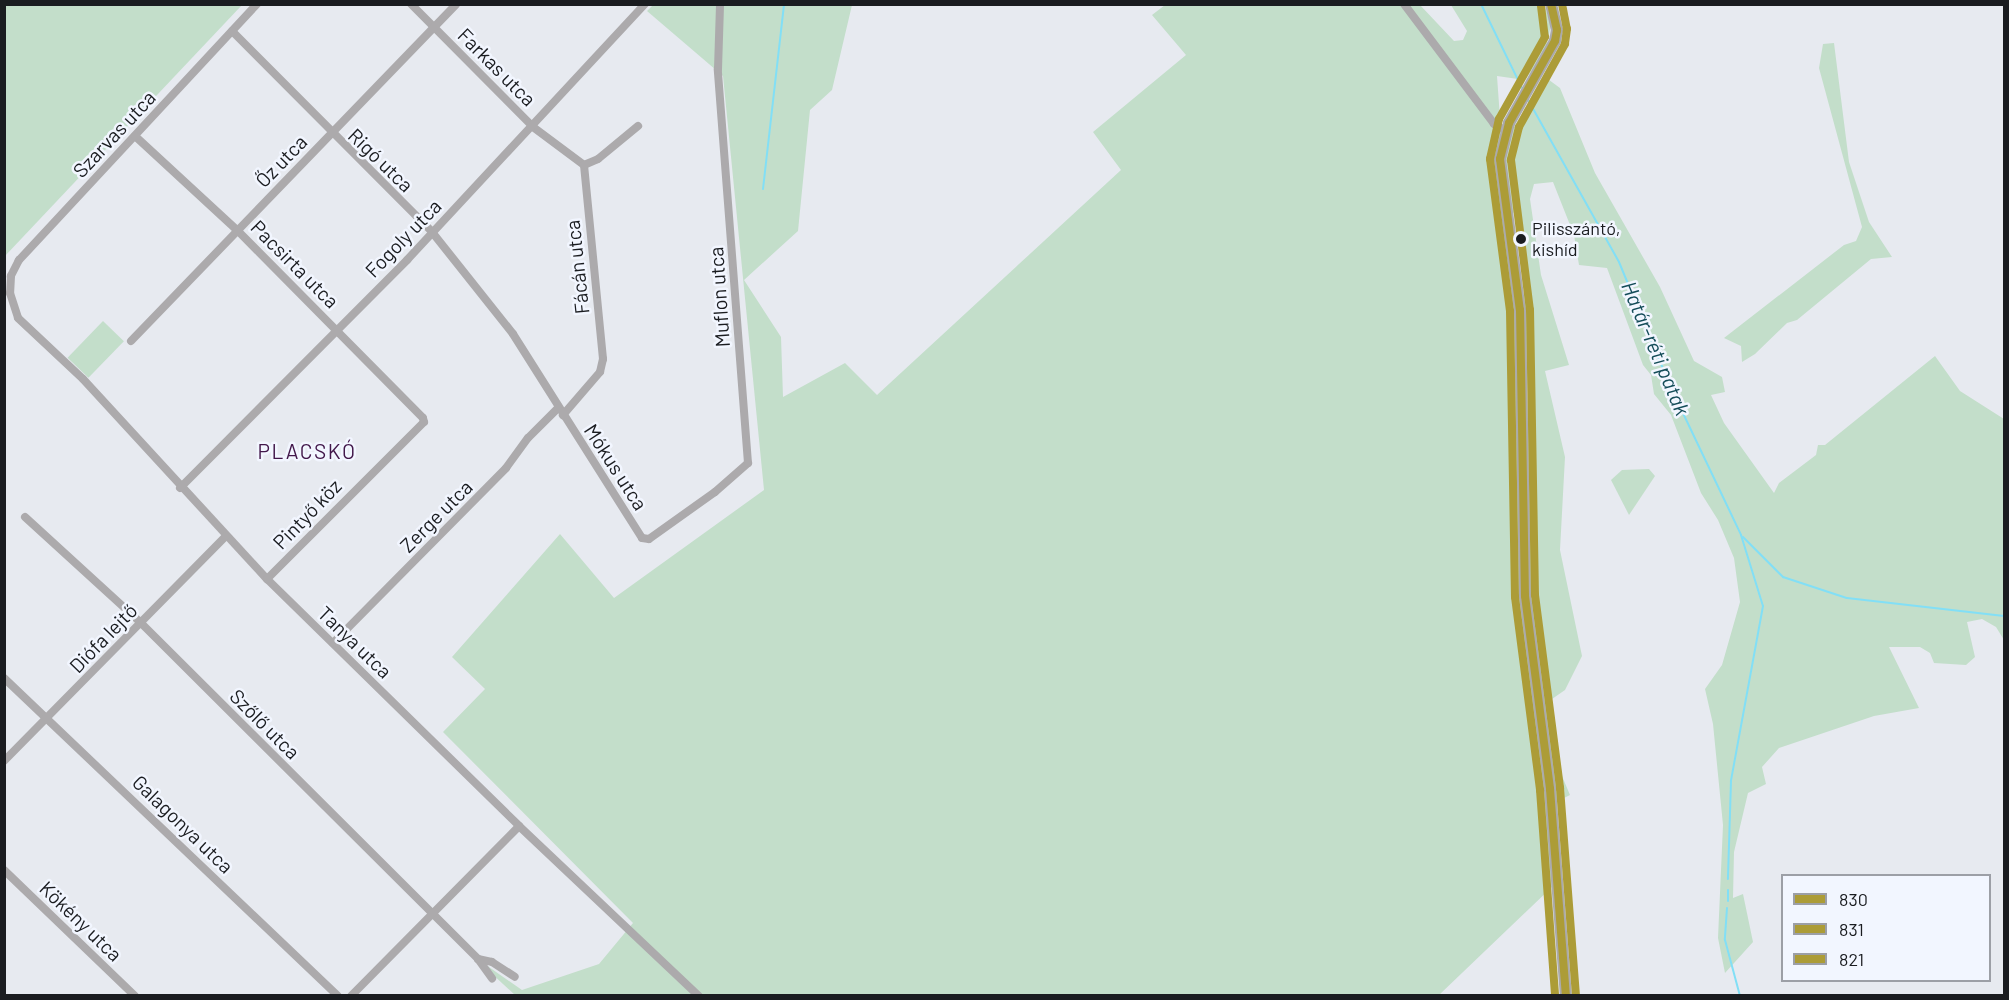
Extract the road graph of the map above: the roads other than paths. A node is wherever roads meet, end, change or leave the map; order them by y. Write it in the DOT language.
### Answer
graph roads {
  1 [pos="257,4"];
  2 [pos="411,4"];
  3 [pos="456,4"];
  4 [pos="645,4"];
  5 [pos="720,4"];
  6 [pos="1404,4"];
  7 [pos="1551,4"];
  8 [pos="434,27"];
  9 [pos="232,32"];
  10 [pos="638,126"];
  11 [pos="533,127"];
  12 [pos="1506,131"];
  13 [pos="330,133"];
  14 [pos="135,136"];
  15 [pos="584,165"];
  16 [pos="237,230"];
  17 [pos="432,232"];
  18 [pos="10,293"];
  19 [pos="337,330"];
  20 [pos="131,341"];
  21 [pos="561,411"];
  22 [pos="424,422"];
  23 [pos="180,488"];
  24 [pos="24,517"];
  25 [pos="225,537"];
  26 [pos="649,539"];
  27 [pos="267,579"];
  28 [pos="141,623"];
  29 [pos="333,643"];
  30 [pos="4,678"];
  31 [pos="49,718"];
  32 [pos="4,762"];
  33 [pos="519,826"];
  34 [pos="4,870"];
  35 [pos="431,914"];
  36 [pos="478,959"];
  37 [pos="515,977"];
  38 [pos="492,978"];
  39 [pos="135,996"];
  40 [pos="338,996"];
  41 [pos="351,996"];
  42 [pos="699,996"];
  43 [pos="1566,996"];
  1 -- 9 [label="street, Szarvas utca"];
  2 -- 8 [label="street, Farkas utca"];
  3 -- 8 [label="street, Őz utca"];
  4 -- 11 [label="street, Fogoly utca"];
  5 -- 26 [label="street, Muflon utca"];
  6 -- 12 [label="street"];
  7 -- 12 [label="street"];
  8 -- 11 [label="street, Farkas utca"];
  8 -- 13 [label="street, Őz utca"];
  9 -- 13 [label="street, Rigó utca"];
  9 -- 14 [label="street, Szarvas utca"];
  10 -- 15 [label="street"];
  11 -- 15 [label="street"];
  11 -- 17 [label="street, Fogoly utca"];
  12 -- 43 [label="street"];
  13 -- 16 [label="street, Őz utca"];
  13 -- 17 [label="street, Rigó utca"];
  14 -- 16 [label="street, Pacsirta utca"];
  14 -- 18 [label="street, Szarvas utca"];
  15 -- 21 [label="street, Fácán utca"];
  16 -- 19 [label="street, Pacsirta utca"];
  16 -- 20 [label="street, Őz utca"];
  17 -- 19 [label="street, Fogoly utca"];
  17 -- 21 [label="street, Rigó utca"];
  18 -- 23 [label="street, Tanya utca"];
  19 -- 22 [label="street, Pacsirta utca"];
  19 -- 23 [label="street, Fogoly utca"];
  21 -- 26 [label="street, Mókus utca"];
  21 -- 29 [label="street, Zerge utca"];
  22 -- 27 [label="street, Pintyő köz"];
  23 -- 25 [label="street, Tanya utca"];
  24 -- 28 [label="street, Szőlő utca"];
  25 -- 27 [label="street, Tanya utca"];
  25 -- 28 [label="street, Diófa lejtő"];
  27 -- 29 [label="street, Tanya utca"];
  28 -- 31 [label="street, Diófa lejtő"];
  28 -- 35 [label="street, Szőlő utca"];
  29 -- 33 [label="street, Tanya utca"];
  30 -- 31 [label="street, Galagonya utca"];
  31 -- 32 [label="street, Diófa lejtő"];
  31 -- 40 [label="street, Galagonya utca"];
  33 -- 35 [label="street"];
  33 -- 42 [label="street, Tanya utca"];
  34 -- 39 [label="street, Kökény utca"];
  35 -- 36 [label="street, Szőlő utca"];
  35 -- 41 [label="street"];
  36 -- 37 [label="street, Szőlő utca"];
  36 -- 38 [label="street, Szőlő utca"];
}
